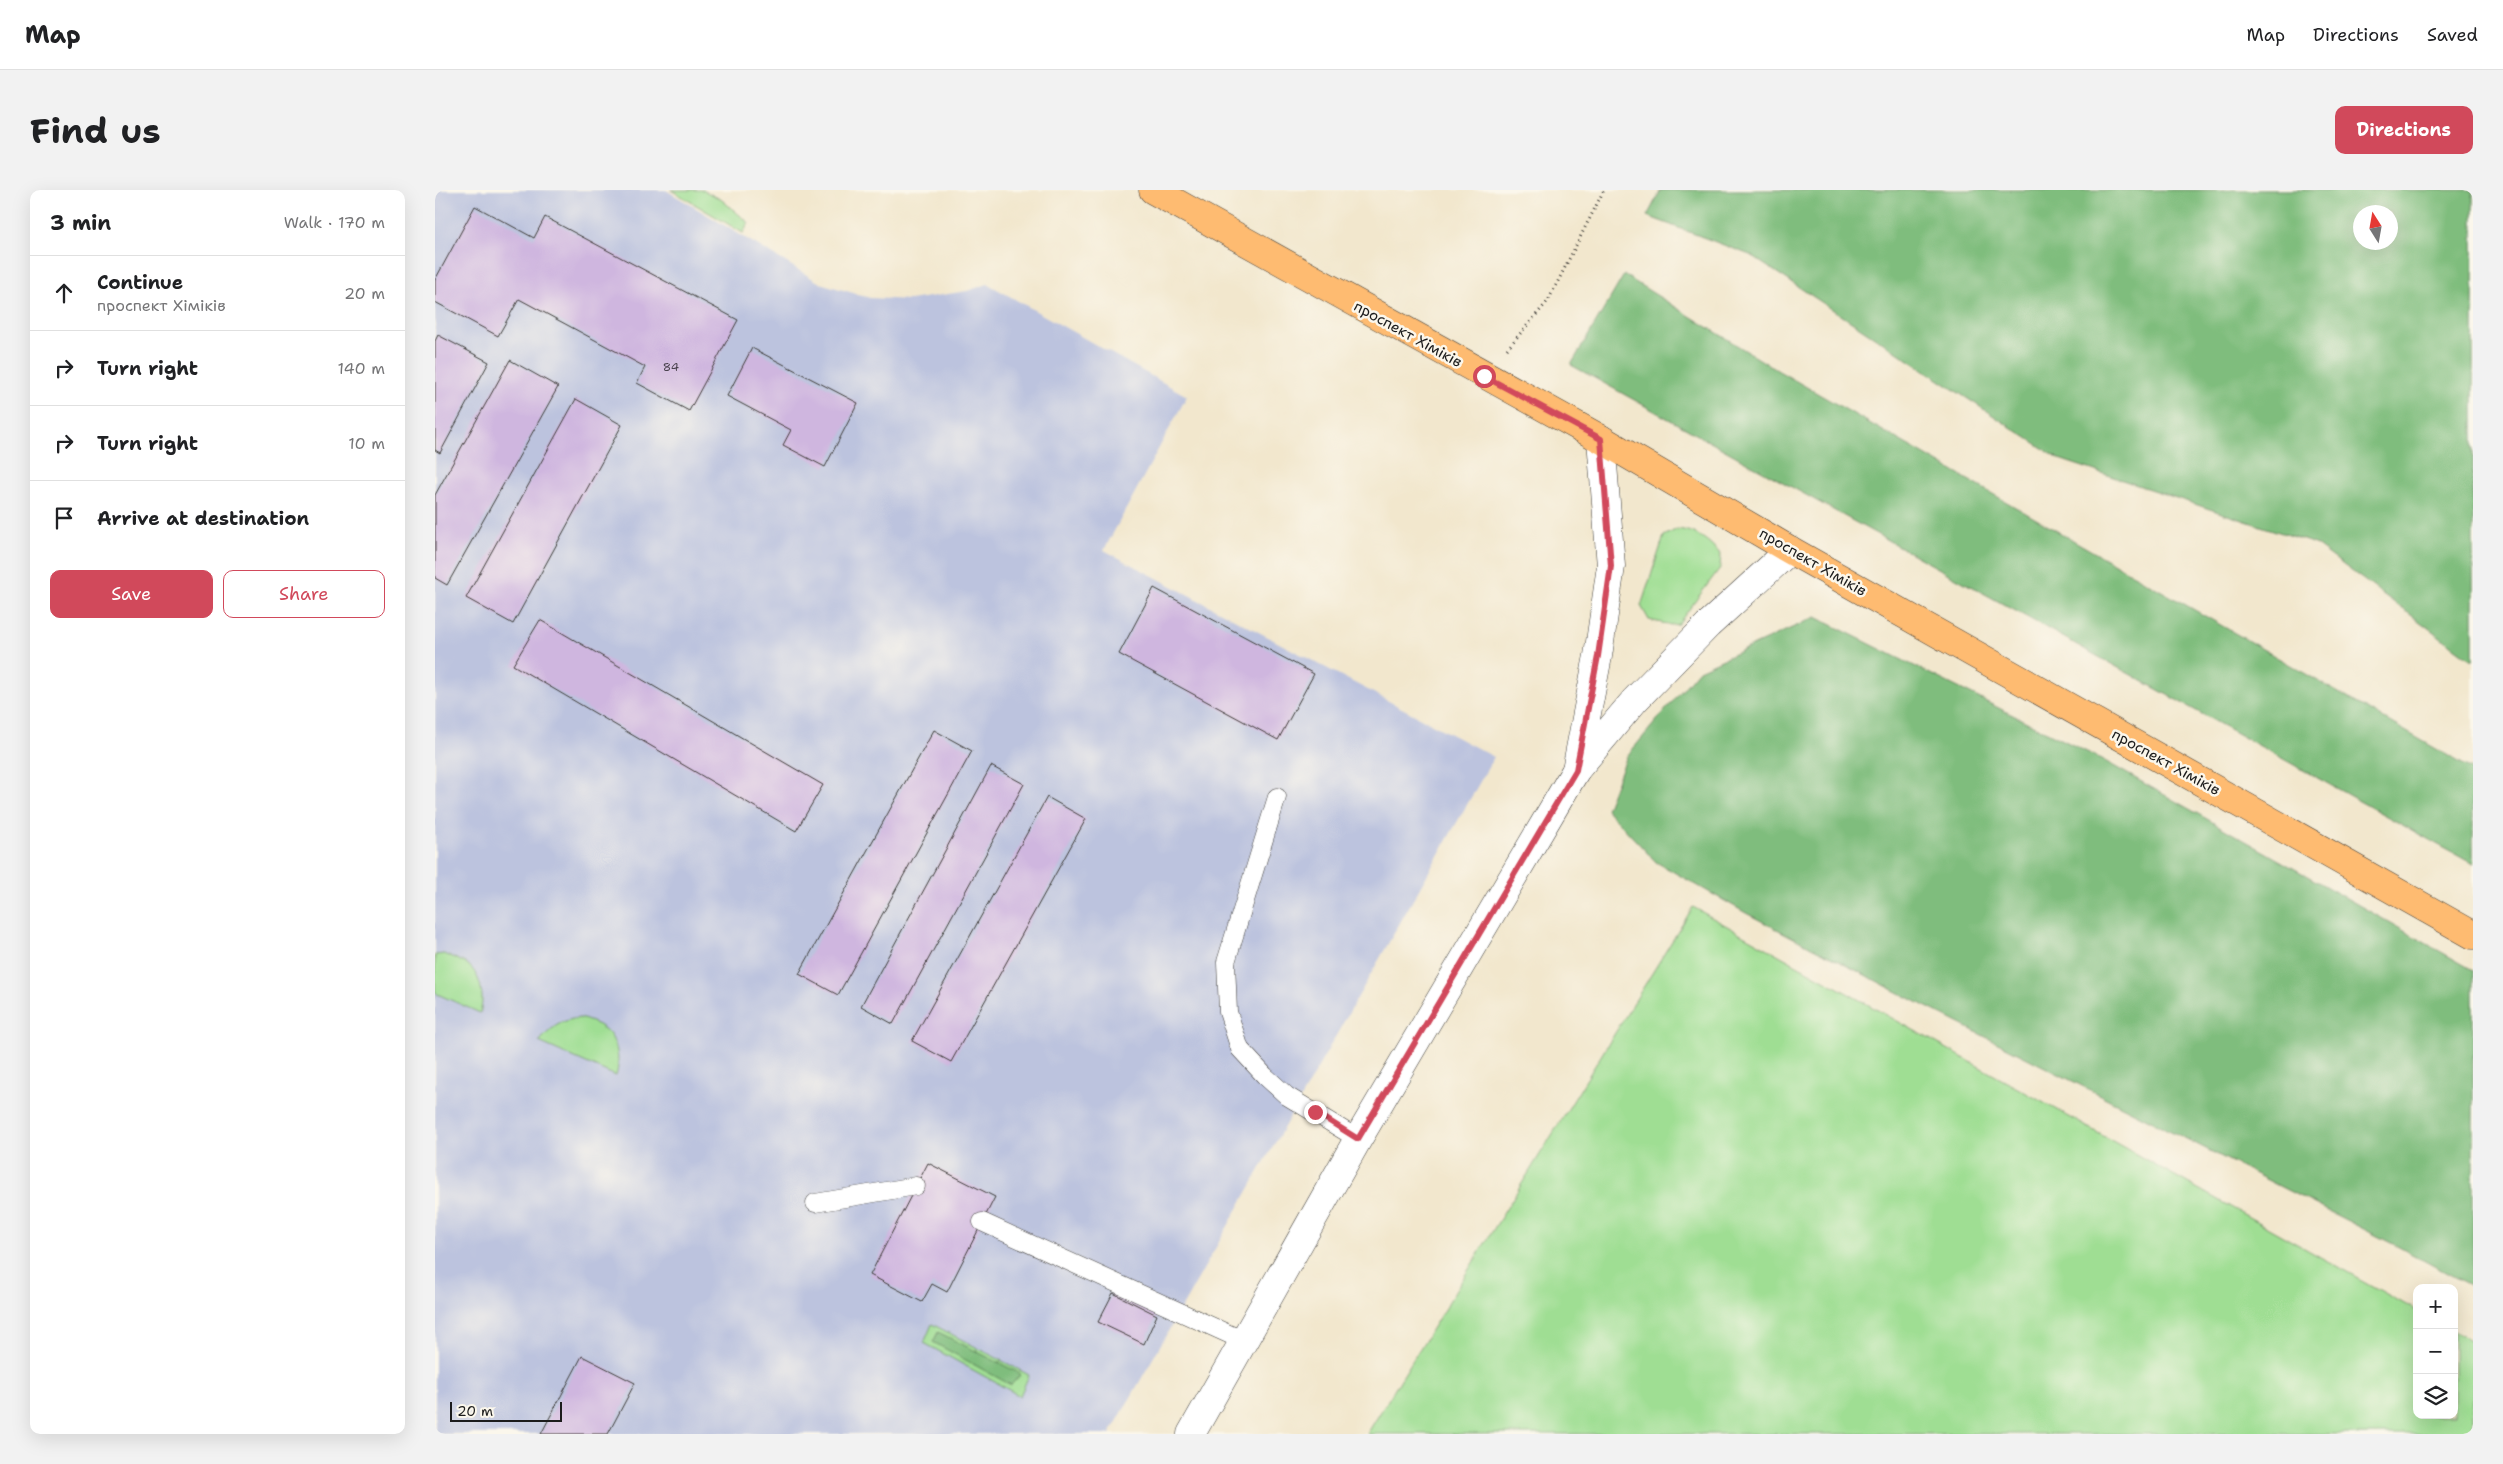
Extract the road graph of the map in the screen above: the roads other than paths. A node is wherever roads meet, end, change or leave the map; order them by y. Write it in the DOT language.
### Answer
graph roads {
  1 [pos="1153,190"];
  2 [pos="1601,439"];
  3 [pos="1790,550"];
  4 [pos="1576,770"];
  5 [pos="1277,797"];
  6 [pos="2473,935"];
  7 [pos="1358,1139"];
  8 [pos="916,1186"];
  9 [pos="815,1203"];
  10 [pos="982,1222"];
  11 [pos="1244,1341"];
  12 [pos="1191,1434"];
  1 -- 2 [label="main road, проспект Хіміків"];
  2 -- 3 [label="main road, проспект Хіміків"];
  2 -- 4 [label="street"];
  3 -- 4 [label="street"];
  3 -- 6 [label="main road, проспект Хіміків"];
  4 -- 7 [label="street"];
  5 -- 7 [label="lane"];
  7 -- 11 [label="street"];
  8 -- 9 [label="lane"];
  10 -- 11 [label="lane"];
  11 -- 12 [label="street"];
}
